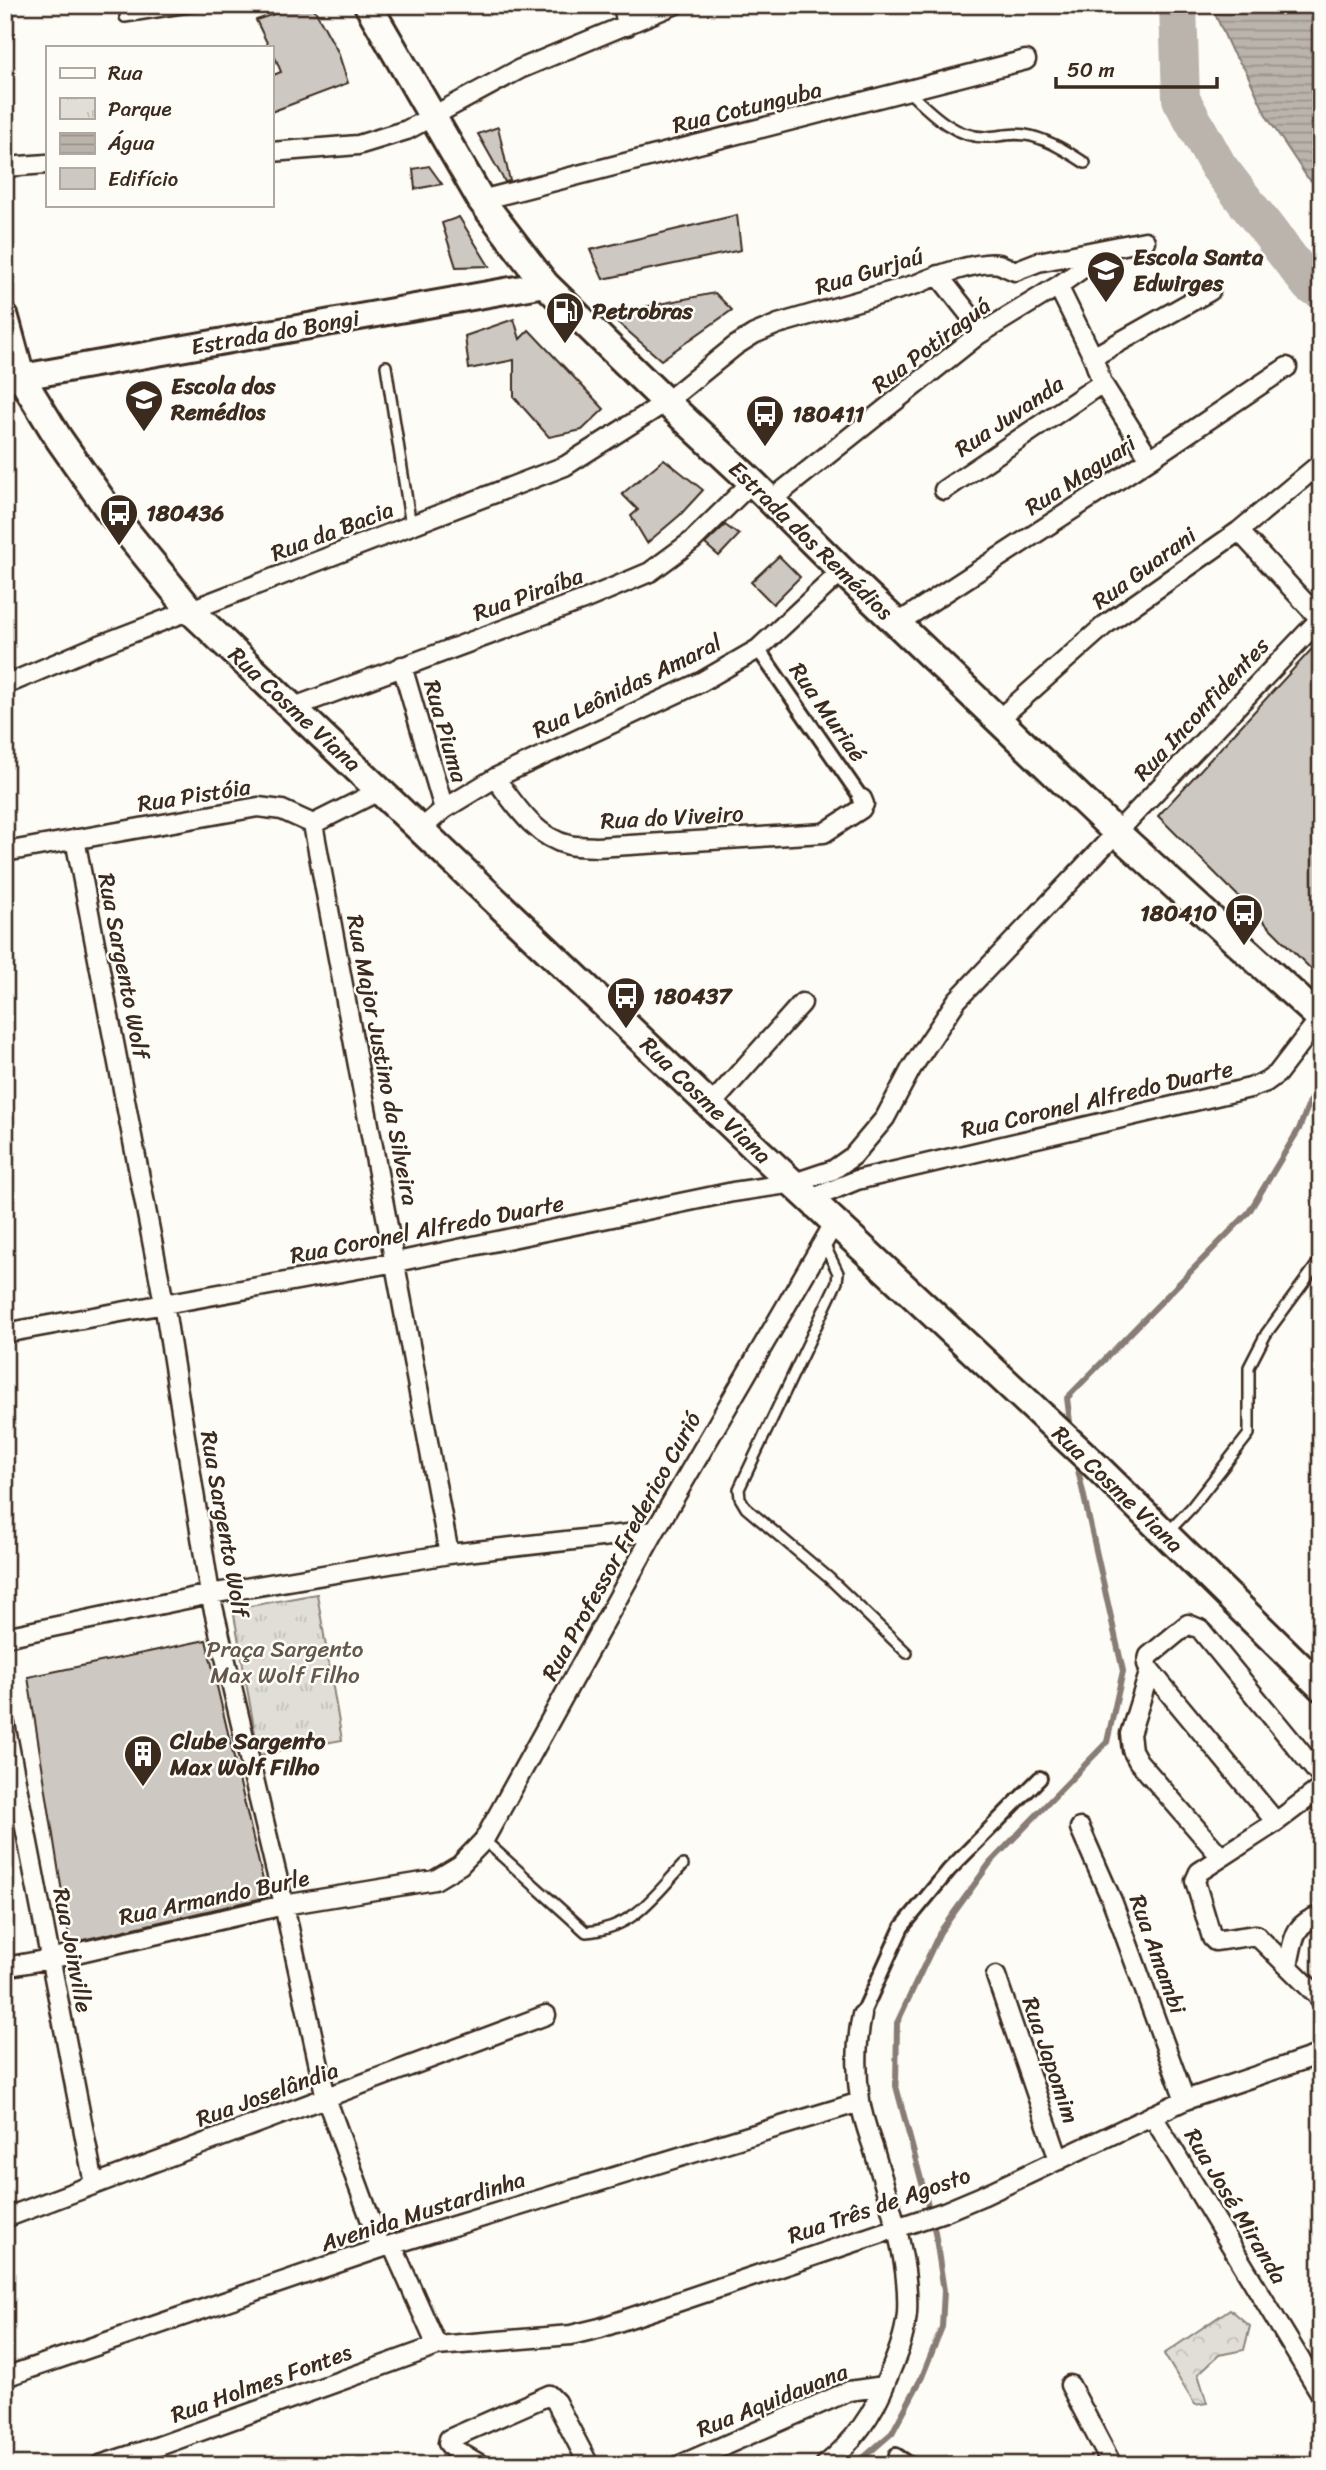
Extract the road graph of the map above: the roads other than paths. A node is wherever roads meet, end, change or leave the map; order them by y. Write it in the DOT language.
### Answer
graph roads {
  1 [pos="201,5"];
  2 [pos="368,5"];
  3 [pos="622,5"];
  4 [pos="674,5"];
  5 [pos="125,17"];
  6 [pos="627,26"];
  7 [pos="1026,60"];
  8 [pos="908,90"];
  9 [pos="433,117"];
  10 [pos="273,152"];
  11 [pos="1085,163"];
  12 [pos="46,164"];
  13 [pos="5,167"];
  14 [pos="481,200"];
  15 [pos="1145,241"];
  16 [pos="1109,250"];
  17 [pos="938,275"];
  18 [pos="545,284"];
  19 [pos="1058,286"];
  20 [pos="1210,291"];
  21 [pos="5,318"];
  22 [pos="983,332"];
  23 [pos="1093,357"];
  24 [pos="386,366"];
  25 [pos="1287,367"];
  26 [pos="13,378"];
  27 [pos="1102,383"];
  28 [pos="666,402"];
  29 [pos="1150,459"];
  30 [pos="1321,463"];
  31 [pos="752,482"];
  32 [pos="944,490"];
  33 [pos="771,500"];
  34 [pos="411,526"];
  35 [pos="1239,531"];
  36 [pos="842,571"];
  37 [pos="191,611"];
  38 [pos="1320,619"];
  39 [pos="898,623"];
  40 [pos="758,649"];
  41 [pos="402,666"];
  42 [pos="7,678"];
  43 [pos="294,707"];
  44 [pos="999,719"];
  45 [pos="495,778"];
  46 [pos="381,790"];
  47 [pos="862,799"];
  48 [pos="444,809"];
  49 [pos="313,824"];
  50 [pos="421,829"];
  51 [pos="1117,833"];
  52 [pos="75,839"];
  53 [pos="5,852"];
  54 [pos="802,1003"];
  55 [pos="1320,1019"];
  56 [pos="711,1105"];
  57 [pos="803,1191"];
  58 [pos="829,1232"];
  59 [pos="1321,1259"];
  60 [pos="396,1262"];
  61 [pos="164,1303"];
  62 [pos="5,1333"];
  63 [pos="655,1531"];
  64 [pos="1166,1534"];
  65 [pos="449,1554"];
  66 [pos="210,1594"];
  67 [pos="5,1637"];
  68 [pos="907,1653"];
  69 [pos="1150,1670"];
  70 [pos="1321,1687"];
  71 [pos="5,1724"];
  72 [pos="8,1760"];
  73 [pos="1321,1777"];
  74 [pos="1040,1778"];
  75 [pos="1321,1788"];
  76 [pos="1276,1822"];
  77 [pos="1080,1828"];
  78 [pos="484,1840"];
  79 [pos="1221,1857"];
  80 [pos="683,1866"];
  81 [pos="435,1880"];
  82 [pos="284,1905"];
  83 [pos="1321,1915"];
  84 [pos="50,1959"];
  85 [pos="1289,1965"];
  86 [pos="5,1967"];
  87 [pos="996,1976"];
  88 [pos="1321,1999"];
  89 [pos="546,2015"];
  90 [pos="862,2015"];
  91 [pos="1321,2054"];
  92 [pos="326,2098"];
  93 [pos="1185,2100"];
  94 [pos="860,2102"];
  95 [pos="1152,2115"];
  96 [pos="1059,2160"];
  97 [pos="94,2184"];
  98 [pos="5,2218"];
  99 [pos="902,2224"];
  100 [pos="386,2247"];
  101 [pos="437,2346"];
  102 [pos="5,2377"];
  103 [pos="1070,2385"];
  104 [pos="884,2386"];
  105 [pos="1321,2394"];
  106 [pos="895,2455"];
  107 [pos="100,2465"];
  108 [pos="481,2465"];
  109 [pos="589,2465"];
  110 [pos="680,2465"];
  111 [pos="825,2465"];
  112 [pos="911,2465"];
  113 [pos="1112,2465"];
  1 -- 5 [label="lane"];
  2 -- 9 [label="main road, Estrada dos Remédios"];
  3 -- 6 [label="street"];
  4 -- 6 [label="street"];
  6 -- 9 [label="street"];
  7 -- 8 [label="street, Rua Cotunguba"];
  8 -- 11 [label="lane"];
  8 -- 14 [label="street, Rua Cotunguba"];
  9 -- 10 [label="street"];
  9 -- 14 [label="main road, Estrada dos Remédios"];
  12 -- 13 [label="street"];
  14 -- 18 [label="main road, Estrada dos Remédios"];
  15 -- 16 [label="street, Rua Gurjaú"];
  16 -- 17 [label="street, Rua Gurjaú"];
  16 -- 19 [label="street, Rua Gurjaú"];
  17 -- 22 [label="street"];
  17 -- 28 [label="street, Rua Gurjaú"];
  18 -- 26 [label="main road, Estrada do Bongi"];
  18 -- 28 [label="main road, Estrada dos Remédios"];
  19 -- 22 [label="street, Rua Potiraguá"];
  19 -- 23 [label="street"];
  20 -- 23 [label="street"];
  21 -- 26 [label="main road, Rua Cosme Viana"];
  22 -- 33 [label="street, Rua Potiraguá"];
  23 -- 27 [label="street"];
  24 -- 34 [label="lane"];
  25 -- 29 [label="street, Rua Maguari"];
  26 -- 37 [label="main road, Rua Cosme Viana"];
  27 -- 29 [label="street"];
  27 -- 32 [label="street, Rua Juvanda"];
  28 -- 31 [label="main road, Estrada dos Remédios"];
  28 -- 34 [label="street, Rua da Bacia"];
  29 -- 39 [label="street, Rua Maguari"];
  30 -- 35 [label="street, Rua Guarani"];
  31 -- 33 [label="main road, Estrada dos Remédios"];
  31 -- 41 [label="street, Rua Piraíba"];
  33 -- 36 [label="main road, Estrada dos Remédios"];
  34 -- 37 [label="street, Rua da Bacia"];
  35 -- 38 [label="street"];
  35 -- 44 [label="street, Rua Guarani"];
  36 -- 39 [label="main road, Estrada dos Remédios"];
  36 -- 40 [label="street, Rua Leônidas Amaral"];
  37 -- 42 [label="street, Rua da Bacia"];
  37 -- 43 [label="main road, Rua Cosme Viana"];
  38 -- 51 [label="street, Rua Inconfidentes"];
  39 -- 44 [label="main road, Estrada dos Remédios"];
  40 -- 45 [label="street, Rua Leônidas Amaral"];
  40 -- 47 [label="street, Rua Muriaé"];
  41 -- 43 [label="street, Rua Piraíba"];
  41 -- 48 [label="street, Rua Piuma"];
  43 -- 46 [label="main road, Rua Cosme Viana"];
  44 -- 51 [label="main road, Estrada dos Remédios"];
  45 -- 47 [label="street, Rua do Viveiro"];
  45 -- 48 [label="street, Rua Leônidas Amaral"];
  46 -- 49 [label="street"];
  46 -- 50 [label="main road, Rua Cosme Viana"];
  48 -- 50 [label="street, Rua Leônidas Amaral"];
  49 -- 52 [label="street, Rua Pistóia"];
  49 -- 60 [label="street, Rua Major Justino da Silveira"];
  50 -- 56 [label="main road, Rua Cosme Viana"];
  51 -- 55 [label="main road, Estrada dos Remédios"];
  51 -- 57 [label="street, Rua Coronel Alfredo Duarte"];
  52 -- 53 [label="street, Rua Pistóia"];
  52 -- 61 [label="street, Rua Sargento Wolf"];
  54 -- 56 [label="street"];
  55 -- 57 [label="street, Rua Coronel Alfredo Duarte"];
  56 -- 57 [label="main road, Rua Cosme Viana"];
  57 -- 58 [label="main road, Rua Cosme Viana"];
  57 -- 60 [label="street, Rua Coronel Alfredo Duarte"];
  58 -- 63 [label="street, Rua Professor Frederico Curió"];
  58 -- 64 [label="main road, Rua Cosme Viana"];
  58 -- 68 [label="lane"];
  59 -- 64 [label="lane"];
  60 -- 61 [label="street, Rua Coronel Alfredo Duarte"];
  60 -- 65 [label="street, Rua Major Justino da Silveira"];
  61 -- 62 [label="street, Rua Coronel Alfredo Duarte"];
  61 -- 66 [label="street, Rua Sargento Wolf"];
  63 -- 65 [label="street"];
  63 -- 78 [label="street, Rua Professor Frederico Curió"];
  64 -- 70 [label="main road, Rua Cosme Viana"];
  65 -- 66 [label="street"];
  66 -- 67 [label="street"];
  66 -- 82 [label="street, Rua Sargento Wolf"];
  69 -- 73 [label="street"];
  69 -- 76 [label="street"];
  69 -- 79 [label="street"];
  71 -- 72 [label="street, Rua Joinville"];
  72 -- 84 [label="street, Rua Joinville"];
  74 -- 90 [label="street"];
  75 -- 76 [label="street"];
  76 -- 79 [label="street"];
  77 -- 93 [label="street, Rua Amambi"];
  78 -- 80 [label="lane"];
  78 -- 81 [label="street, Rua Professor Frederico Curió"];
  79 -- 85 [label="street"];
  81 -- 82 [label="street, Rua Armando Burle"];
  82 -- 84 [label="street, Rua Armando Burle"];
  82 -- 92 [label="street, Rua Sargento Wolf"];
  83 -- 85 [label="street"];
  84 -- 86 [label="street, Rua Armando Burle"];
  84 -- 97 [label="street, Rua Joinville"];
  85 -- 88 [label="street"];
  87 -- 96 [label="street, Rua Japomim"];
  89 -- 92 [label="street, Rua Joselândia"];
  90 -- 94 [label="street"];
  91 -- 93 [label="street, Rua Três de Agosto"];
  92 -- 97 [label="street, Rua Joselândia"];
  92 -- 100 [label="street, Rua Sargento Wolf"];
  93 -- 95 [label="street, Rua Três de Agosto"];
  94 -- 99 [label="street"];
  94 -- 100 [label="street, Avenida Mustardinha"];
  95 -- 96 [label="street, Rua Três de Agosto"];
  95 -- 105 [label="street, Rua José Miranda"];
  96 -- 99 [label="street, Rua Três de Agosto"];
  97 -- 98 [label="street, Rua Joselândia"];
  99 -- 101 [label="street, Rua Três de Agosto"];
  99 -- 104 [label="street"];
  100 -- 101 [label="street, Rua Sargento Wolf"];
  100 -- 102 [label="street, Avenida Mustardinha"];
  101 -- 107 [label="street, Rua Holmes Fontes"];
  103 -- 113 [label="street"];
  104 -- 110 [label="street, Rua Aquidauana"];
  104 -- 111 [label="street"];
  106 -- 112 [label="street"];
  108 -- 109 [label="street"];
}
